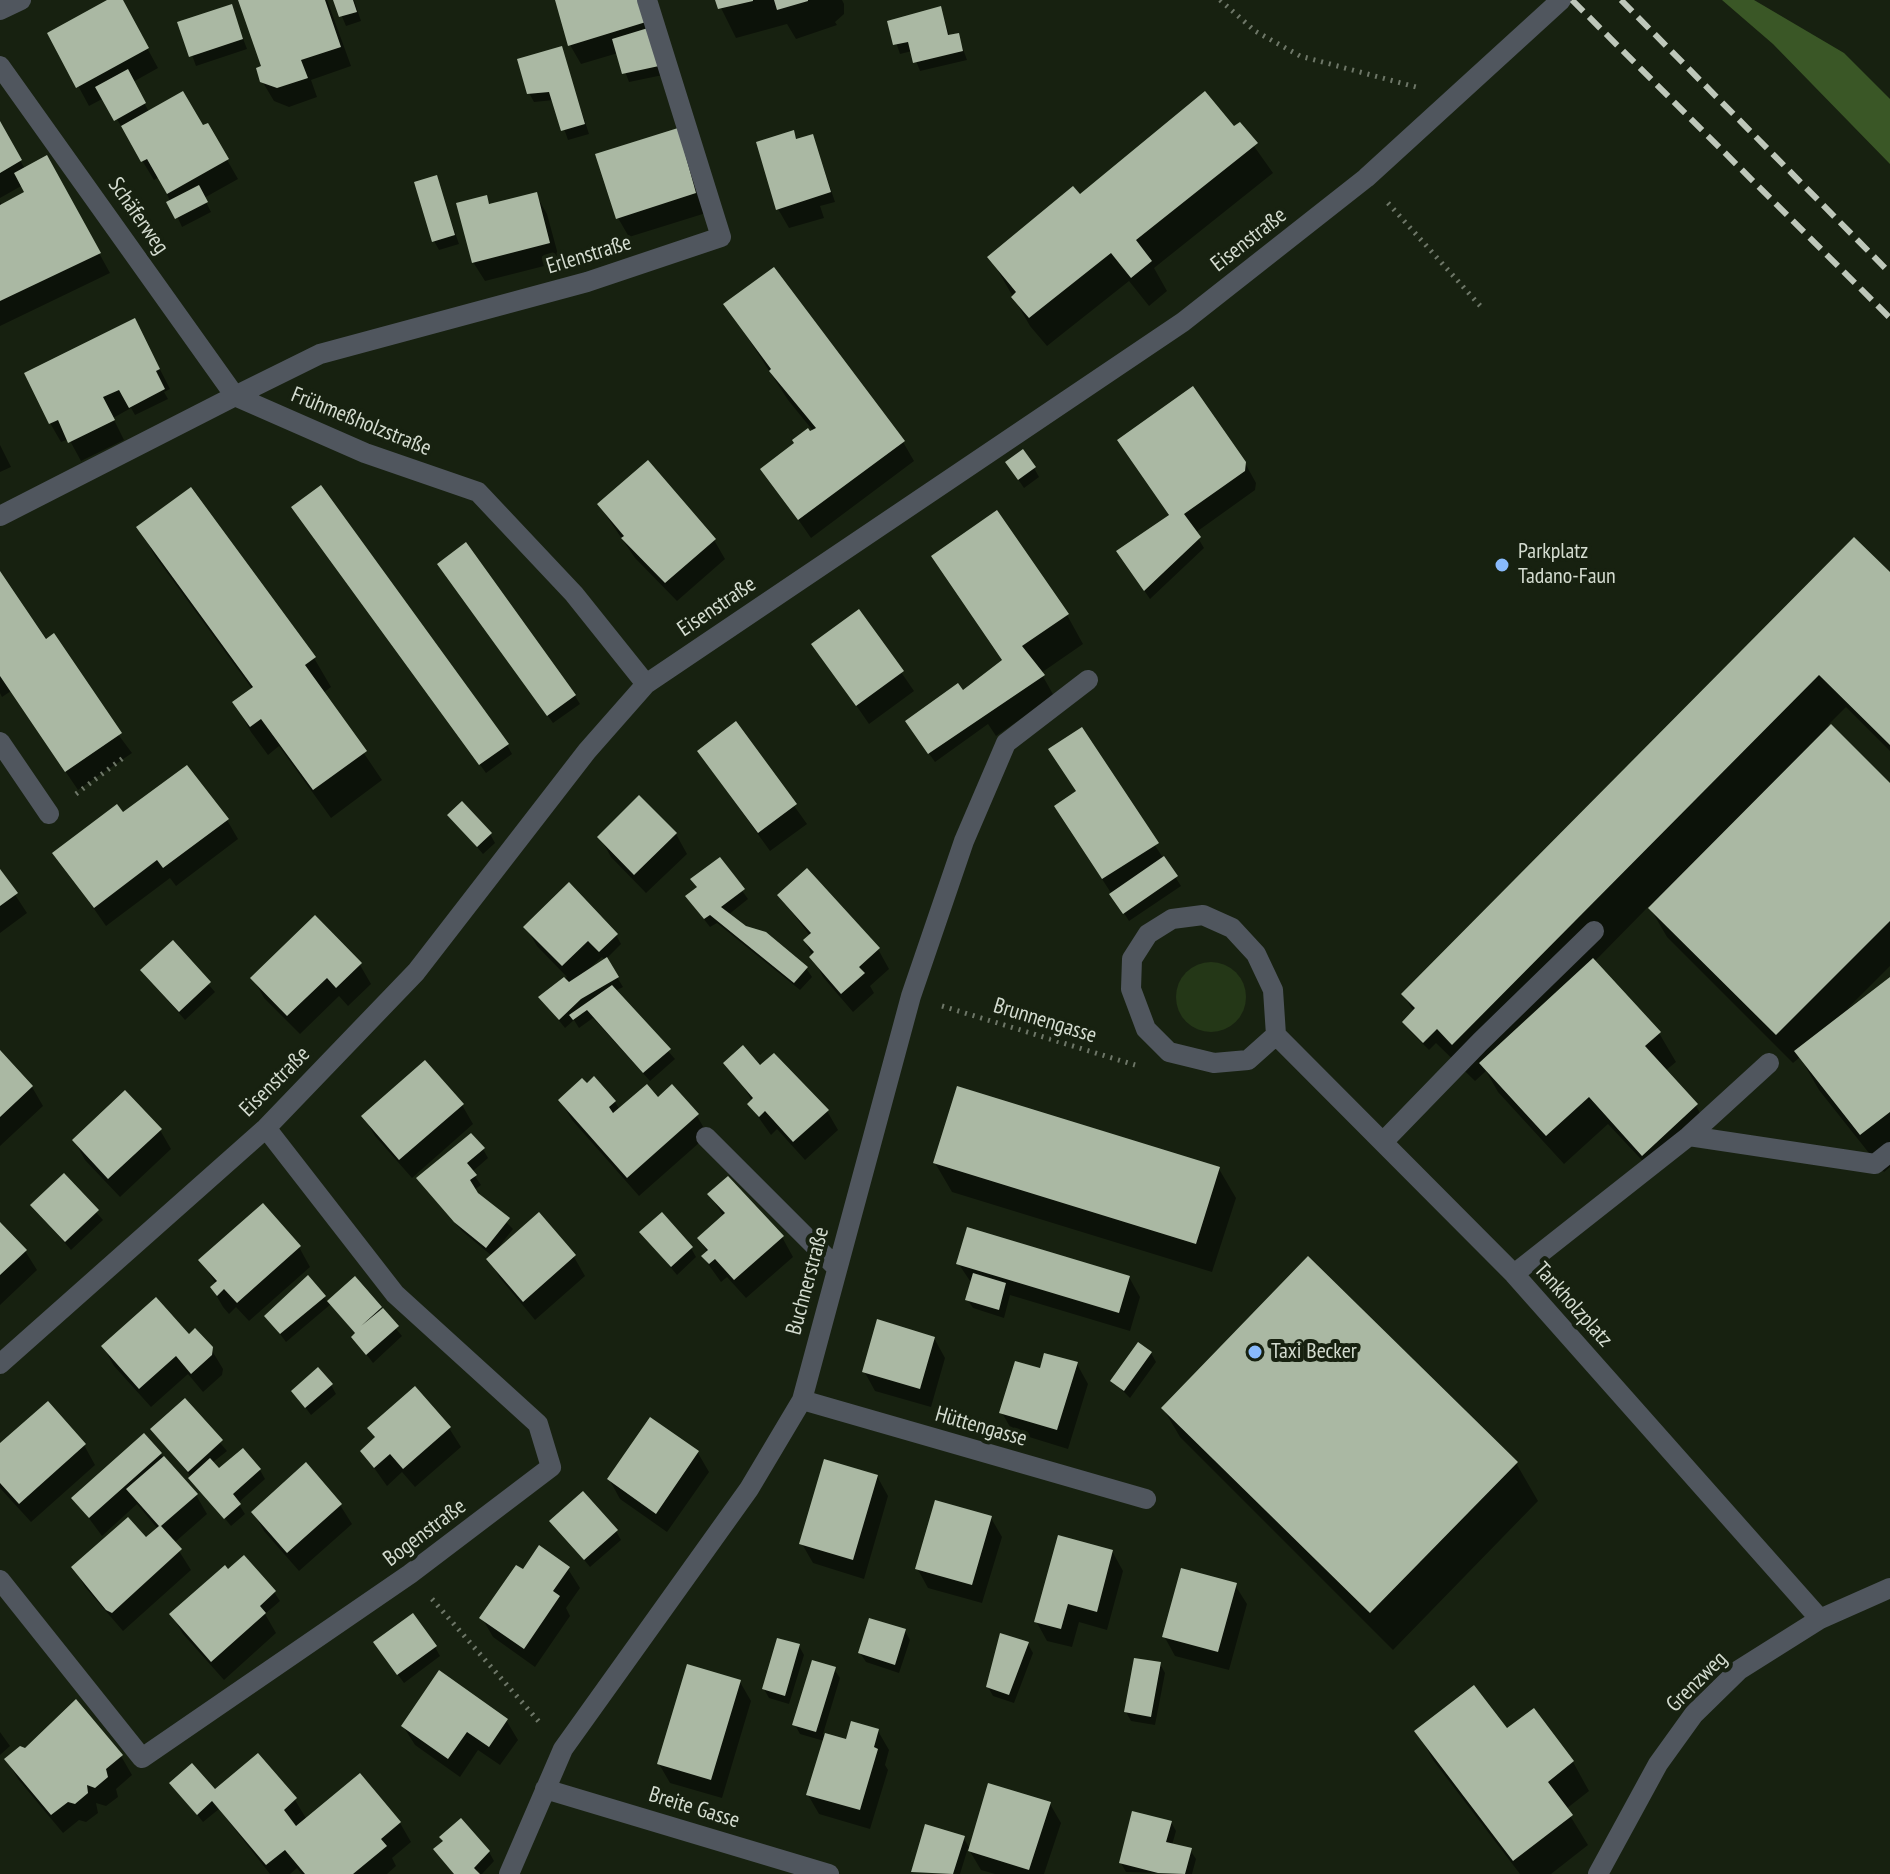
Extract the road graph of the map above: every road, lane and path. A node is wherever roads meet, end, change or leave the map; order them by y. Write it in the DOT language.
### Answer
graph roads {
  1 [pos="21,0"];
  2 [pos="647,0"];
  3 [pos="1220,0"];
  4 [pos="1561,0"];
  5 [pos="0,10"];
  6 [pos="0,66"];
  7 [pos="1455,98"];
  8 [pos="1396,211"];
  9 [pos="1483,309"];
  10 [pos="235,396"];
  11 [pos="0,516"];
  12 [pos="1088,680"];
  13 [pos="646,684"];
  14 [pos="0,742"];
  15 [pos="123,758"];
  16 [pos="49,814"];
  17 [pos="1594,931"];
  18 [pos="911,996"];
  19 [pos="1276,1035"];
  20 [pos="1169,1052"];
  21 [pos="1769,1063"];
  22 [pos="266,1128"];
  23 [pos="1689,1136"];
  24 [pos="706,1137"];
  25 [pos="1383,1142"];
  26 [pos="1890,1152"];
  27 [pos="836,1267"];
  28 [pos="1514,1274"];
  29 [pos="0,1364"];
  30 [pos="802,1400"];
  31 [pos="1146,1499"];
  32 [pos="410,1574"];
  33 [pos="0,1580"];
  34 [pos="1890,1588"];
  35 [pos="1820,1619"];
  36 [pos="563,1749"];
  37 [pos="545,1789"];
  38 [pos="509,1874"];
  39 [pos="829,1874"];
  40 [pos="1598,1874"];
  1 -- 5 [label="street"];
  2 -- 10 [label="street, Erlenstraße"];
  3 -- 7 [label="path"];
  4 -- 7 [label="street, Eisenstraße"];
  6 -- 10 [label="street, Schäferweg"];
  7 -- 13 [label="street, Eisenstraße"];
  8 -- 9 [label="path"];
  10 -- 11 [label="street"];
  10 -- 13 [label="street, Frühmeßholzstraße"];
  12 -- 18 [label="street, Buchnerstraße"];
  13 -- 22 [label="street, Eisenstraße"];
  14 -- 16 [label="street"];
  15 -- 16 [label="path"];
  17 -- 25 [label="street"];
  18 -- 20 [label="path, Brunnengasse"];
  18 -- 27 [label="street, Buchnerstraße"];
  19 -- 20 [label="street"];
  19 -- 20 [label="street"];
  19 -- 25 [label="street, Tankholzplatz"];
  21 -- 23 [label="street"];
  22 -- 29 [label="street, Eisenstraße"];
  22 -- 32 [label="street, Bogenstraße"];
  23 -- 26 [label="street"];
  23 -- 28 [label="street"];
  24 -- 27 [label="street"];
  25 -- 28 [label="street, Tankholzplatz"];
  27 -- 30 [label="street, Buchnerstraße"];
  28 -- 35 [label="street, Tankholzplatz"];
  30 -- 31 [label="street, Hüttengasse"];
  30 -- 36 [label="street, Buchnerstraße"];
  32 -- 33 [label="street, Bogenstraße"];
  32 -- 36 [label="path"];
  34 -- 35 [label="street, Grenzweg"];
  35 -- 40 [label="street, Grenzweg"];
  36 -- 37 [label="street, Buchnerstraße"];
  37 -- 38 [label="street, Buchnerstraße"];
  37 -- 39 [label="street, Breite Gasse"];
}
